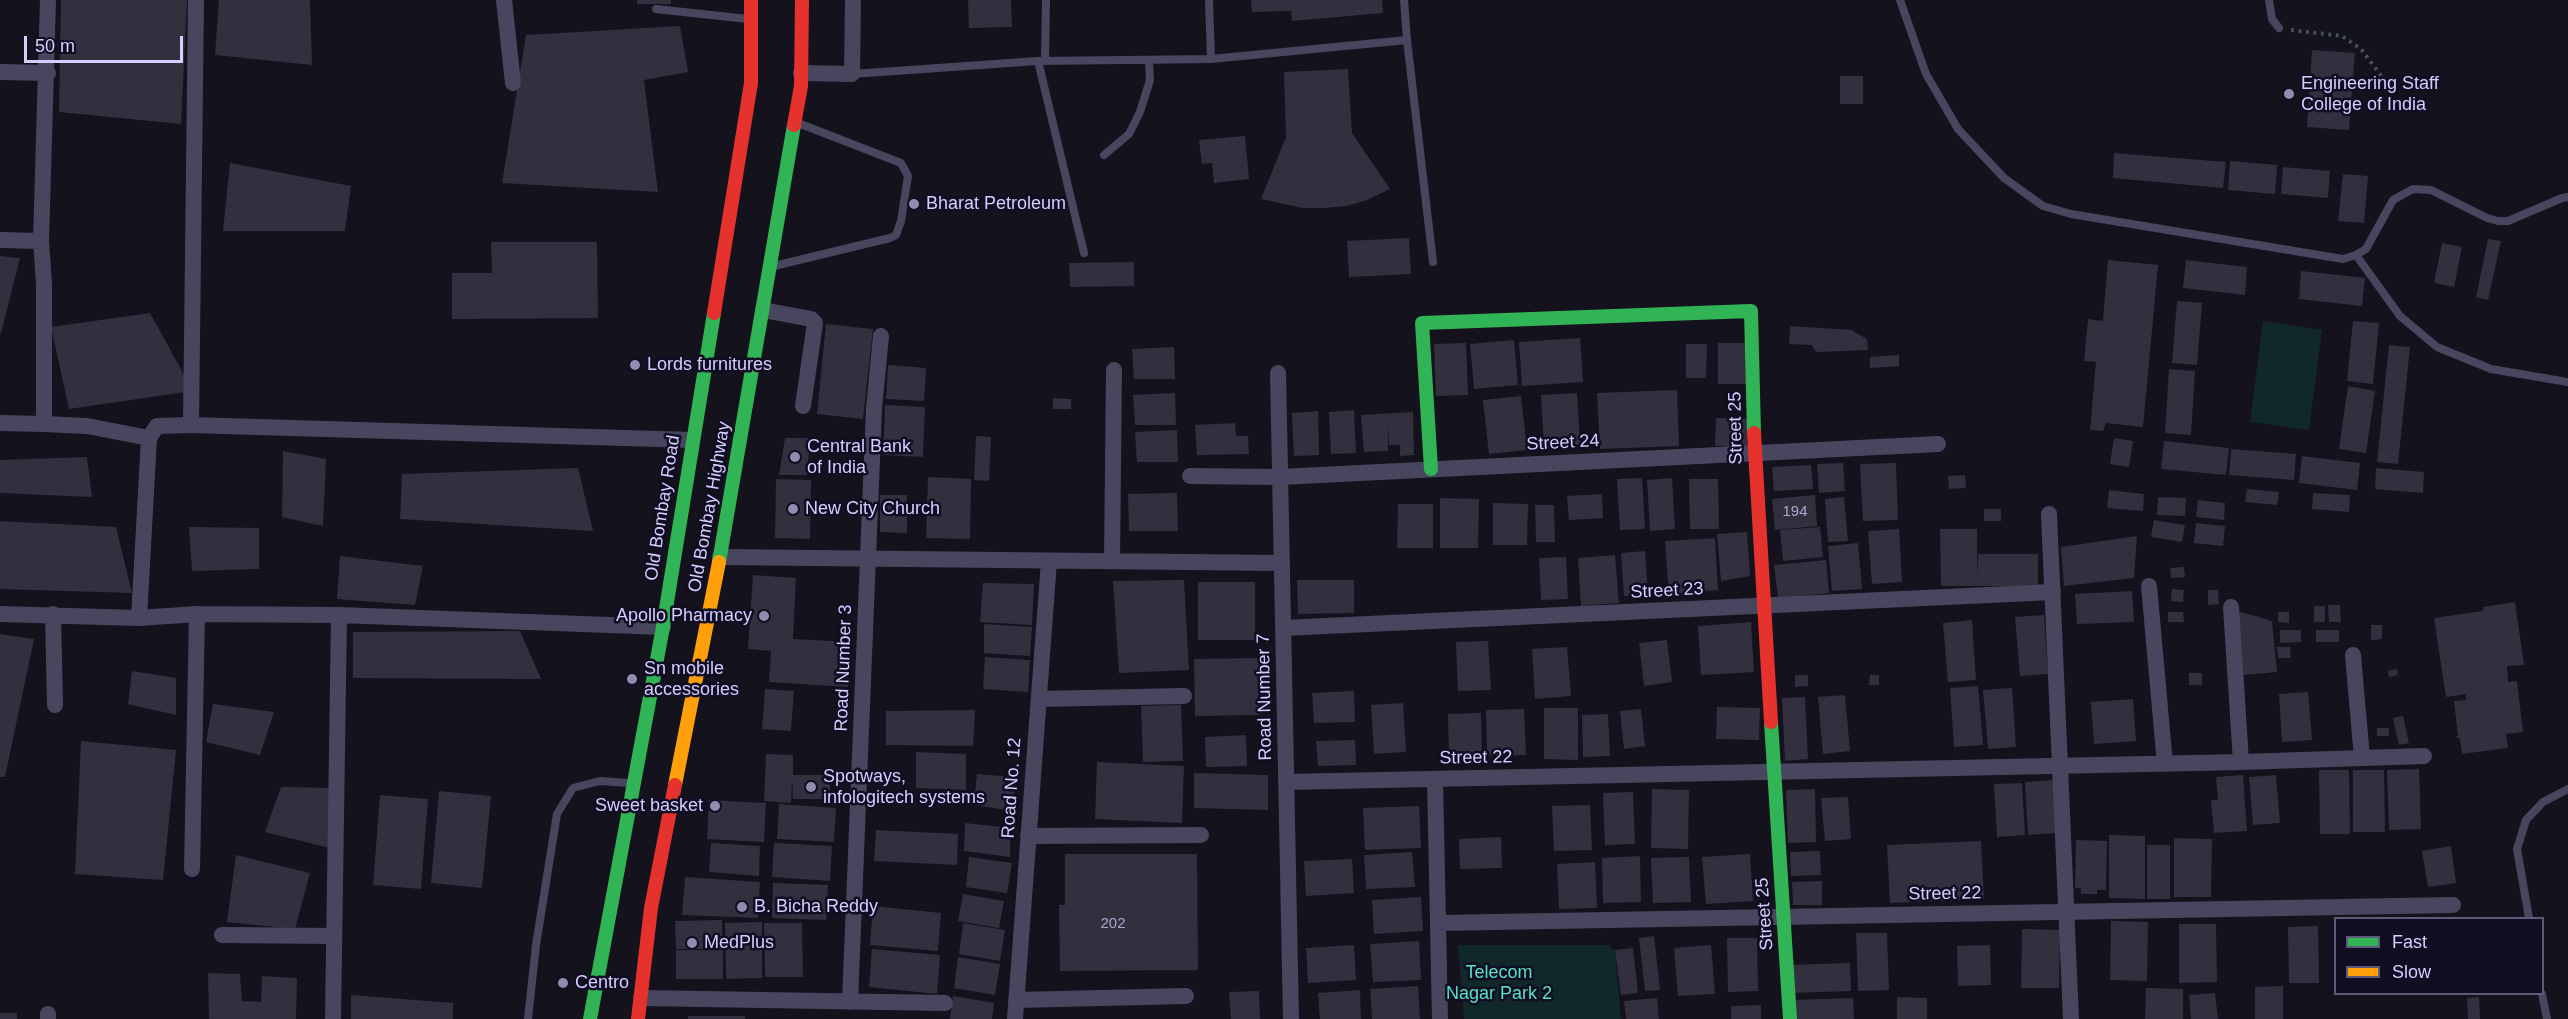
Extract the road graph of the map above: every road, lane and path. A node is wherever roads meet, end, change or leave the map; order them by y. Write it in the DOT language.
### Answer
graph roads {
  1 [pos="48,0"];
  2 [pos="196,0"];
  3 [pos="504,0"];
  4 [pos="751,0"];
  5 [pos="802,0"];
  6 [pos="853,0"];
  7 [pos="1046,0"];
  8 [pos="1209,0"];
  9 [pos="1404,0"];
  10 [pos="1900,0"];
  11 [pos="2269,0"];
  12 [pos="656,9"];
  13 [pos="751,20"];
  14 [pos="2279,28"];
  15 [pos="1407,40"];
  16 [pos="1211,59"];
  17 [pos="1041,61"];
  18 [pos="1149,61"];
  19 [pos="0,72"];
  20 [pos="48,73"];
  21 [pos="801,73"];
  22 [pos="852,74"];
  23 [pos="2385,81"];
  24 [pos="513,83"];
  25 [pos="795,121"];
  26 [pos="1104,155"];
  27 [pos="2568,197"];
  28 [pos="0,240"];
  29 [pos="41,241"];
  30 [pos="1084,253"];
  31 [pos="2356,255"];
  32 [pos="1433,262"];
  33 [pos="771,267"];
  34 [pos="763,310"];
  35 [pos="881,336"];
  36 [pos="1114,370"];
  37 [pos="1278,373"];
  38 [pos="2568,382"];
  39 [pos="803,406"];
  40 [pos="0,423"];
  41 [pos="44,424"];
  42 [pos="191,425"];
  43 [pos="149,438"];
  44 [pos="692,440"];
  45 [pos="1938,444"];
  46 [pos="1754,454"];
  47 [pos="1431,469"];
  48 [pos="1190,476"];
  49 [pos="1280,477"];
  50 [pos="2049,514"];
  51 [pos="720,557"];
  52 [pos="868,559"];
  53 [pos="1049,561"];
  54 [pos="1112,561"];
  55 [pos="1281,563"];
  56 [pos="2149,586"];
  57 [pos="2053,592"];
  58 [pos="1763,607"];
  59 [pos="2231,607"];
  60 [pos="0,614"];
  61 [pos="197,614"];
  62 [pos="53,615"];
  63 [pos="339,615"];
  64 [pos="139,618"];
  65 [pos="663,627"];
  66 [pos="1283,628"];
  67 [pos="2353,655"];
  68 [pos="1184,696"];
  69 [pos="1039,699"];
  70 [pos="55,705"];
  71 [pos="2424,756"];
  72 [pos="2362,758"];
  73 [pos="2241,762"];
  74 [pos="2165,764"];
  75 [pos="2060,766"];
  76 [pos="1774,772"];
  77 [pos="1436,779"];
  78 [pos="1286,782"];
  79 [pos="633,783"];
  80 [pos="2568,789"];
  81 [pos="1201,835"];
  82 [pos="1028,836"];
  83 [pos="192,869"];
  84 [pos="2452,905"];
  85 [pos="2067,912"];
  86 [pos="1783,916"];
  87 [pos="2529,917"];
  88 [pos="1438,923"];
  89 [pos="222,935"];
  90 [pos="334,936"];
  91 [pos="2542,995"];
  92 [pos="1186,996"];
  93 [pos="641,998"];
  94 [pos="1016,1000"];
  95 [pos="850,1002"];
  96 [pos="945,1003"];
  97 [pos="591,1017"];
  98 [pos="333,1019"];
  99 [pos="528,1019"];
  100 [pos="638,1019"];
  101 [pos="1015,1019"];
  102 [pos="1291,1019"];
  103 [pos="1440,1019"];
  104 [pos="1790,1019"];
  105 [pos="2071,1019"];
  106 [pos="2547,1019"];
  1 -- 20 [label="street"];
  2 -- 42 [label="street"];
  3 -- 24 [label="street"];
  4 -- 13 [label="main road, Old Bombay Road"];
  5 -- 21 [label="main road, Old Bombay Highway"];
  6 -- 22 [label="street"];
  7 -- 17 [label="lane"];
  8 -- 16 [label="lane"];
  9 -- 15 [label="lane"];
  10 -- 31 [label="lane"];
  11 -- 14 [label="lane"];
  12 -- 13 [label="lane"];
  13 -- 44 [label="main road, Old Bombay Road"];
  14 -- 23 [label="path"];
  15 -- 16 [label="lane"];
  15 -- 32 [label="lane"];
  16 -- 18 [label="lane"];
  17 -- 18 [label="lane"];
  17 -- 22 [label="lane"];
  17 -- 30 [label="lane"];
  18 -- 26 [label="lane"];
  19 -- 20 [label="street"];
  20 -- 29 [label="street"];
  21 -- 22 [label="street"];
  21 -- 25 [label="main road, Old Bombay Highway"];
  25 -- 33 [label="main road, Old Bombay Highway"];
  25 -- 33 [label="lane"];
  27 -- 31 [label="lane"];
  28 -- 29 [label="street"];
  29 -- 41 [label="street"];
  31 -- 38 [label="lane"];
  33 -- 34 [label="main road, Old Bombay Highway"];
  34 -- 39 [label="street"];
  34 -- 51 [label="main road, Old Bombay Highway"];
  35 -- 52 [label="street, Road Number 3"];
  36 -- 54 [label="street"];
  37 -- 49 [label="street, Road Number 7"];
  40 -- 41 [label="street"];
  41 -- 43 [label="street"];
  42 -- 43 [label="street"];
  42 -- 44 [label="street"];
  43 -- 64 [label="street"];
  44 -- 65 [label="main road, Old Bombay Road"];
  45 -- 46 [label="street, Street 24"];
  46 -- 47 [label="street, Street 24"];
  46 -- 47 [label="main road, Street 25"];
  46 -- 58 [label="main road, Street 25"];
  47 -- 49 [label="street, Street 24"];
  48 -- 49 [label="street, Street 24"];
  49 -- 55 [label="street, Road Number 7"];
  50 -- 57 [label="street"];
  51 -- 52 [label="street"];
  51 -- 93 [label="main road, Old Bombay Highway"];
  52 -- 53 [label="street"];
  52 -- 95 [label="street, Road Number 3"];
  53 -- 54 [label="street"];
  53 -- 69 [label="street, Road No. 12"];
  54 -- 55 [label="street"];
  55 -- 66 [label="street, Road Number 7"];
  56 -- 74 [label="street"];
  57 -- 58 [label="street, Street 23"];
  57 -- 75 [label="street"];
  58 -- 66 [label="street, Street 23"];
  58 -- 76 [label="main road, Street 25"];
  59 -- 73 [label="street"];
  60 -- 62 [label="street"];
  61 -- 63 [label="street"];
  61 -- 64 [label="street"];
  61 -- 83 [label="street"];
  62 -- 64 [label="street"];
  62 -- 70 [label="street"];
  63 -- 65 [label="street"];
  63 -- 90 [label="street"];
  65 -- 79 [label="main road, Old Bombay Road"];
  66 -- 78 [label="street, Road Number 7"];
  67 -- 72 [label="street"];
  68 -- 69 [label="street"];
  69 -- 82 [label="street, Road No. 12"];
  71 -- 72 [label="street, Street 22"];
  72 -- 73 [label="street, Street 22"];
  73 -- 74 [label="street, Street 22"];
  74 -- 75 [label="street, Street 22"];
  75 -- 76 [label="street, Street 22"];
  75 -- 85 [label="street"];
  76 -- 77 [label="street, Street 22"];
  76 -- 86 [label="main road, Street 25"];
  77 -- 78 [label="street, Street 22"];
  77 -- 88 [label="street"];
  78 -- 102 [label="street, Road Number 7"];
  79 -- 97 [label="main road, Old Bombay Road"];
  79 -- 99 [label="lane"];
  80 -- 87 [label="lane"];
  81 -- 82 [label="street"];
  82 -- 94 [label="street, Road No. 12"];
  84 -- 85 [label="street, Street 22"];
  85 -- 86 [label="street, Street 22"];
  85 -- 105 [label="street"];
  86 -- 88 [label="street, Street 22"];
  86 -- 104 [label="main road, Street 25"];
  88 -- 103 [label="street"];
  89 -- 90 [label="street"];
  90 -- 98 [label="street"];
  91 -- 106 [label="lane"];
  92 -- 94 [label="street"];
  93 -- 95 [label="street"];
  93 -- 100 [label="main road, Old Bombay Highway"];
  94 -- 101 [label="street, Road No. 12"];
  95 -- 96 [label="street"];
}
